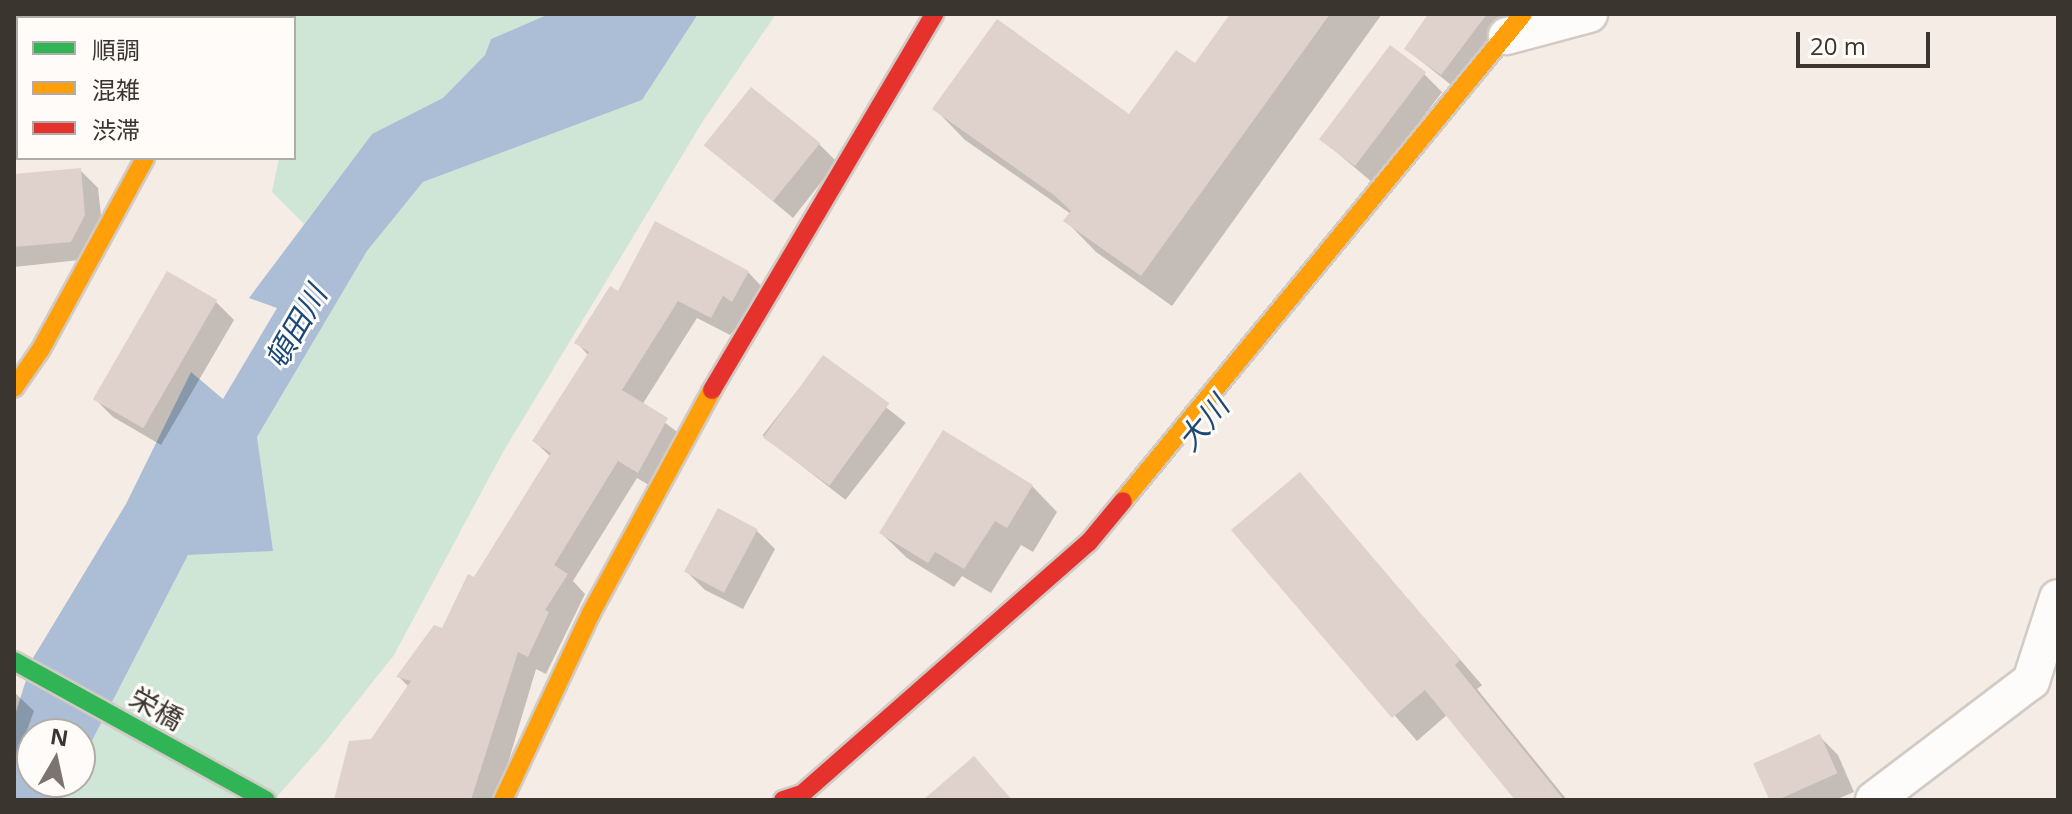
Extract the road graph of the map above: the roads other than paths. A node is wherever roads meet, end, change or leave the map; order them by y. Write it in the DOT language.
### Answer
graph roads {
  1 [pos="934,14"];
  2 [pos="1589,14"];
  3 [pos="1515,25"];
  4 [pos="144,160"];
  5 [pos="14,388"];
  6 [pos="2058,598"];
  7 [pos="17,663"];
  8 [pos="797,798"];
  9 [pos="266,800"];
  10 [pos="503,800"];
  11 [pos="1874,800"];
  1 -- 10 [label="street"];
  2 -- 3 [label="street"];
  3 -- 8 [label="street"];
  4 -- 5 [label="street"];
  6 -- 11 [label="street"];
  7 -- 9 [label="street, 栄橋"];
}
